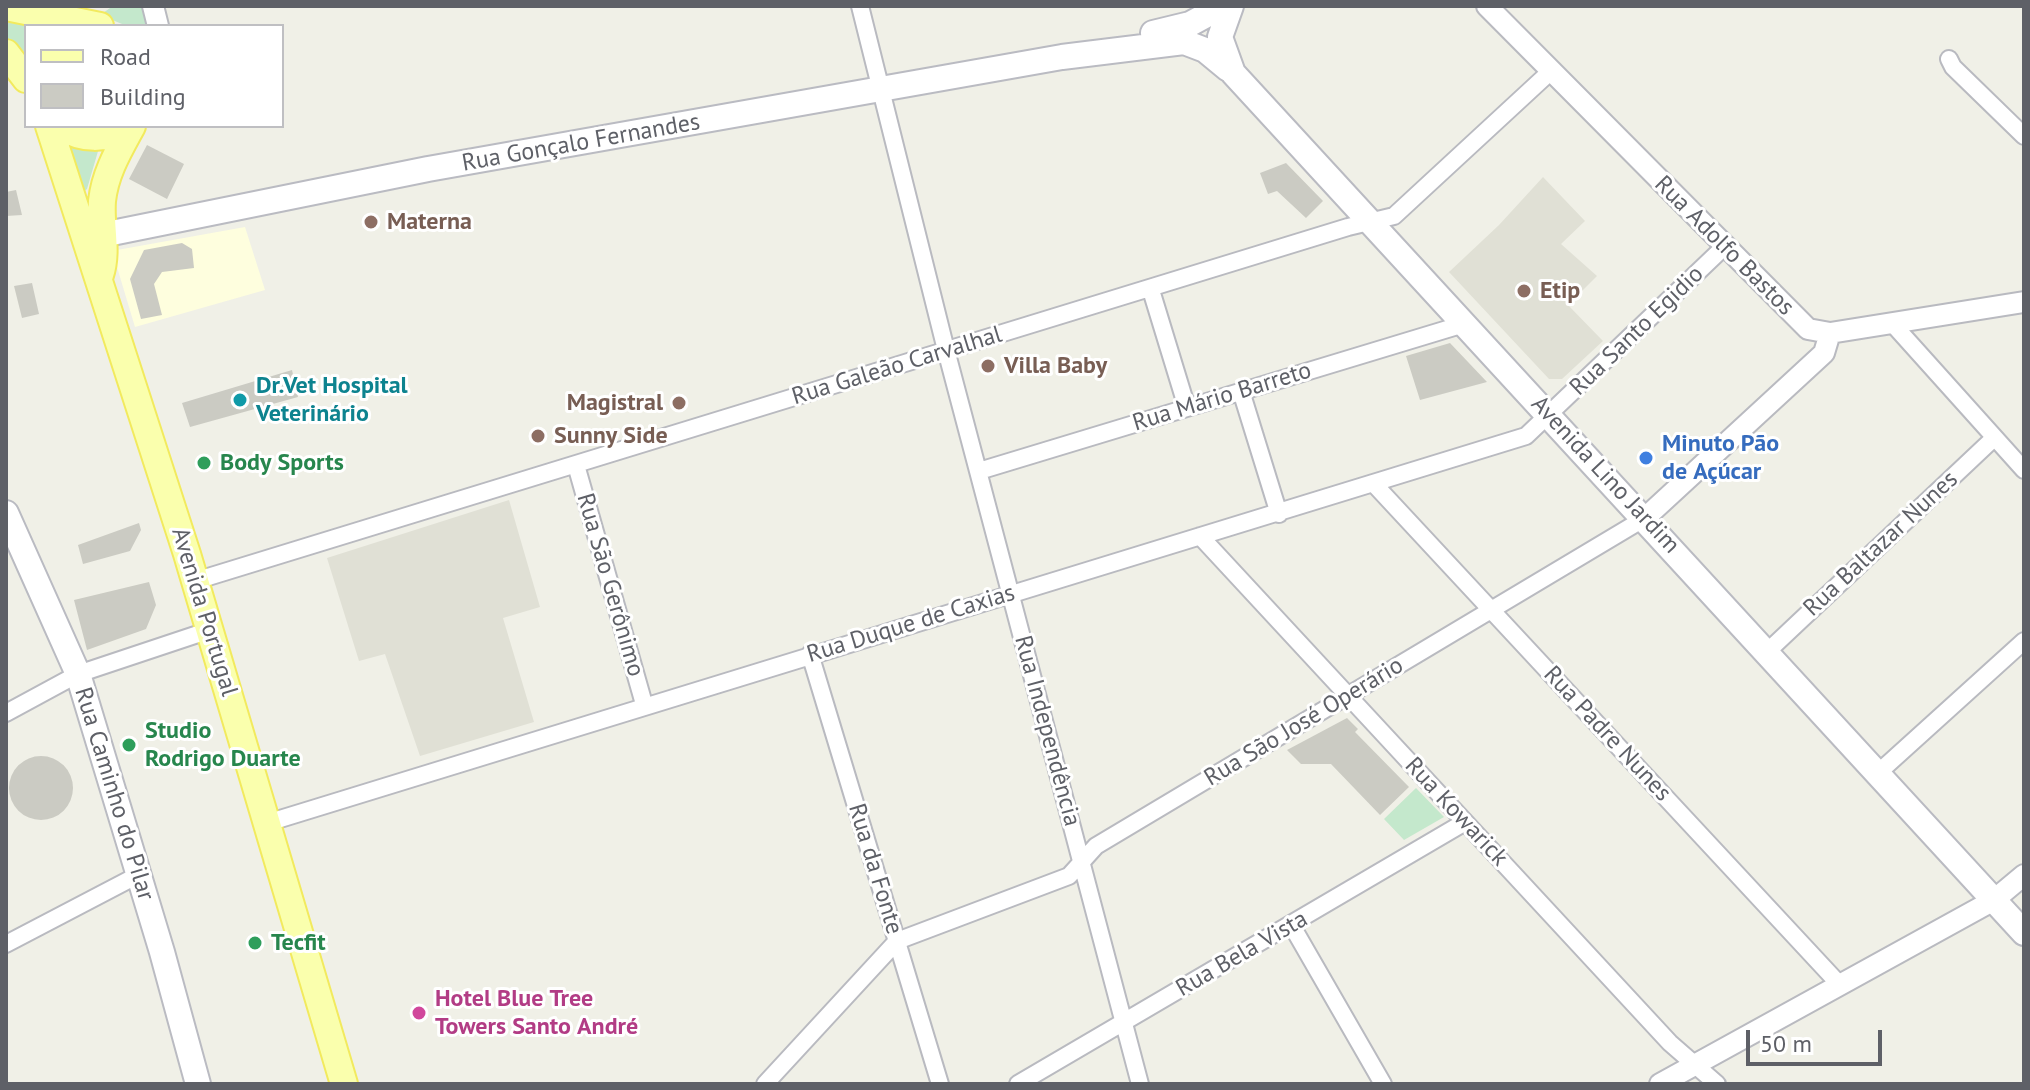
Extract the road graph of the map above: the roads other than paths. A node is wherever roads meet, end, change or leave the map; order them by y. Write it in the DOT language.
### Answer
graph roads {
  1 [pos="860,6"];
  2 [pos="1223,6"];
  3 [pos="1231,6"];
  4 [pos="1487,6"];
  5 [pos="6,7"];
  6 [pos="1188,15"];
  7 [pos="86,20"];
  8 [pos="6,53"];
  9 [pos="1062,57"];
  10 [pos="1949,59"];
  11 [pos="1551,71"];
  12 [pos="1233,73"];
  13 [pos="24,76"];
  14 [pos="879,91"];
  15 [pos="50,128"];
  16 [pos="64,128"];
  17 [pos="126,128"];
  18 [pos="129,128"];
  19 [pos="2024,136"];
  20 [pos="74,205"];
  21 [pos="1370,222"];
  22 [pos="102,235"];
  23 [pos="1724,247"];
  24 [pos="99,280"];
  25 [pos="1151,290"];
  26 [pos="2024,302"];
  27 [pos="1891,322"];
  28 [pos="1464,324"];
  29 [pos="1830,333"];
  30 [pos="946,350"];
  31 [pos="1241,391"];
  32 [pos="1187,408"];
  33 [pos="1550,416"];
  34 [pos="1994,438"];
  35 [pos="576,465"];
  36 [pos="2024,470"];
  37 [pos="979,471"];
  38 [pos="1374,484"];
  39 [pos="6,513"];
  40 [pos="1279,514"];
  41 [pos="1645,518"];
  42 [pos="1200,536"];
  43 [pos="195,581"];
  44 [pos="1011,593"];
  45 [pos="1492,611"];
  46 [pos="210,630"];
  47 [pos="2024,641"];
  48 [pos="1768,651"];
  49 [pos="810,654"];
  50 [pos="78,674"];
  51 [pos="1348,695"];
  52 [pos="644,704"];
  53 [pos="6,713"];
  54 [pos="1878,773"];
  55 [pos="1465,822"];
  56 [pos="267,823"];
  57 [pos="1081,862"];
  58 [pos="138,875"];
  59 [pos="2024,875"];
  60 [pos="1994,900"];
  61 [pos="1292,926"];
  62 [pos="2024,933"];
  63 [pos="897,941"];
  64 [pos="6,944"];
  65 [pos="1840,985"];
  66 [pos="1124,1022"];
  67 [pos="1694,1065"];
  68 [pos="198,1084"];
  69 [pos="344,1084"];
  70 [pos="765,1084"];
  71 [pos="940,1084"];
  72 [pos="1018,1084"];
  73 [pos="1140,1084"];
  74 [pos="1383,1084"];
  75 [pos="1660,1084"];
  76 [pos="1717,1084"];
  1 -- 14 [label="street, Rua Independência"];
  2 -- 6 [label="main road, Rua Gonçalo Fernandes"];
  3 -- 12 [label="main road, Avenida Lino Jardim"];
  4 -- 11 [label="street, Rua Adolfo Bastos"];
  5 -- 7 [label="main road"];
  6 -- 9 [label="main road, Rua Gonçalo Fernandes"];
  8 -- 13 [label="main road"];
  9 -- 12 [label="main road, Rua Gonçalo Fernandes"];
  9 -- 14 [label="main road, Rua Gonçalo Fernandes"];
  10 -- 19 [label="street"];
  11 -- 21 [label="street, Rua Galeão Carvalhal"];
  11 -- 23 [label="street, Rua Adolfo Bastos"];
  12 -- 21 [label="main road, Avenida Lino Jardim"];
  14 -- 22 [label="main road, Rua Gonçalo Fernandes"];
  14 -- 30 [label="street, Rua Independência"];
  15 -- 20 [label="main road, Avenida Portugal"];
  16 -- 17 [label="main road"];
  18 -- 22 [label="main road, Avenida Portugal"];
  20 -- 22 [label="main road"];
  20 -- 24 [label="main road, Avenida Portugal"];
  21 -- 25 [label="street, Rua Galeão Carvalhal"];
  21 -- 28 [label="main road, Avenida Lino Jardim"];
  22 -- 24 [label="main road, Avenida Portugal"];
  23 -- 29 [label="street, Rua Adolfo Bastos"];
  23 -- 33 [label="street, Rua Santo Egidio"];
  24 -- 43 [label="main road, Avenida Portugal"];
  25 -- 30 [label="street, Rua Galeão Carvalhal"];
  25 -- 32 [label="street"];
  26 -- 27 [label="street"];
  27 -- 29 [label="street"];
  27 -- 34 [label="street"];
  28 -- 31 [label="street, Rua Mário Barreto"];
  28 -- 33 [label="main road, Avenida Lino Jardim"];
  29 -- 41 [label="street, Rua São José Operário"];
  30 -- 35 [label="street, Rua Galeão Carvalhal"];
  30 -- 37 [label="street, Rua Independência"];
  31 -- 32 [label="street, Rua Mário Barreto"];
  31 -- 40 [label="street"];
  32 -- 37 [label="street, Rua Mário Barreto"];
  33 -- 38 [label="street, Rua Duque de Caxias"];
  33 -- 41 [label="main road, Avenida Lino Jardim"];
  34 -- 36 [label="street"];
  34 -- 48 [label="street, Rua Baltazar Nunes"];
  35 -- 43 [label="street, Rua Galeão Carvalhal"];
  35 -- 52 [label="street, Rua São Gerônimo"];
  37 -- 44 [label="street, Rua Independência"];
  38 -- 40 [label="street, Rua Duque de Caxias"];
  38 -- 45 [label="street, Rua Padre Nunes"];
  39 -- 50 [label="main road, Rua Caminho do Pilar"];
  40 -- 42 [label="street, Rua Duque de Caxias"];
  41 -- 45 [label="street, Rua São José Operário"];
  41 -- 48 [label="main road, Avenida Lino Jardim"];
  42 -- 44 [label="street, Rua Duque de Caxias"];
  42 -- 51 [label="street, Rua Kowarick"];
  43 -- 46 [label="main road, Avenida Portugal"];
  44 -- 49 [label="street, Rua Duque de Caxias"];
  44 -- 57 [label="street, Rua Independência"];
  45 -- 51 [label="street, Rua São José Operário"];
  45 -- 65 [label="street, Rua Padre Nunes"];
  46 -- 50 [label="street"];
  46 -- 56 [label="main road, Avenida Portugal"];
  47 -- 54 [label="street"];
  48 -- 54 [label="main road, Avenida Lino Jardim"];
  49 -- 52 [label="street, Rua Duque de Caxias"];
  49 -- 63 [label="street, Rua da Fonte"];
  50 -- 53 [label="street"];
  50 -- 58 [label="main road, Rua Caminho do Pilar"];
  51 -- 55 [label="street, Rua Kowarick"];
  51 -- 57 [label="street, Rua São José Operário"];
  52 -- 56 [label="street, Rua Duque de Caxias"];
  54 -- 60 [label="main road, Avenida Lino Jardim"];
  55 -- 61 [label="street, Rua Bela Vista"];
  55 -- 67 [label="street, Rua Kowarick"];
  56 -- 69 [label="main road, Avenida Portugal"];
  57 -- 63 [label="street, Rua São José Operário"];
  57 -- 66 [label="street, Rua Independência"];
  58 -- 64 [label="street"];
  58 -- 68 [label="main road, Rua Caminho do Pilar"];
  59 -- 60 [label="street"];
  60 -- 62 [label="main road, Avenida Lino Jardim"];
  60 -- 65 [label="street"];
  61 -- 66 [label="street, Rua Bela Vista"];
  61 -- 74 [label="street"];
  63 -- 70 [label="street, Rua São José Operário"];
  63 -- 71 [label="street, Rua da Fonte"];
  65 -- 67 [label="street"];
  66 -- 72 [label="street, Rua Bela Vista"];
  66 -- 73 [label="street, Rua Independência"];
  67 -- 75 [label="street"];
  67 -- 76 [label="street, Rua Kowarick"];
}
